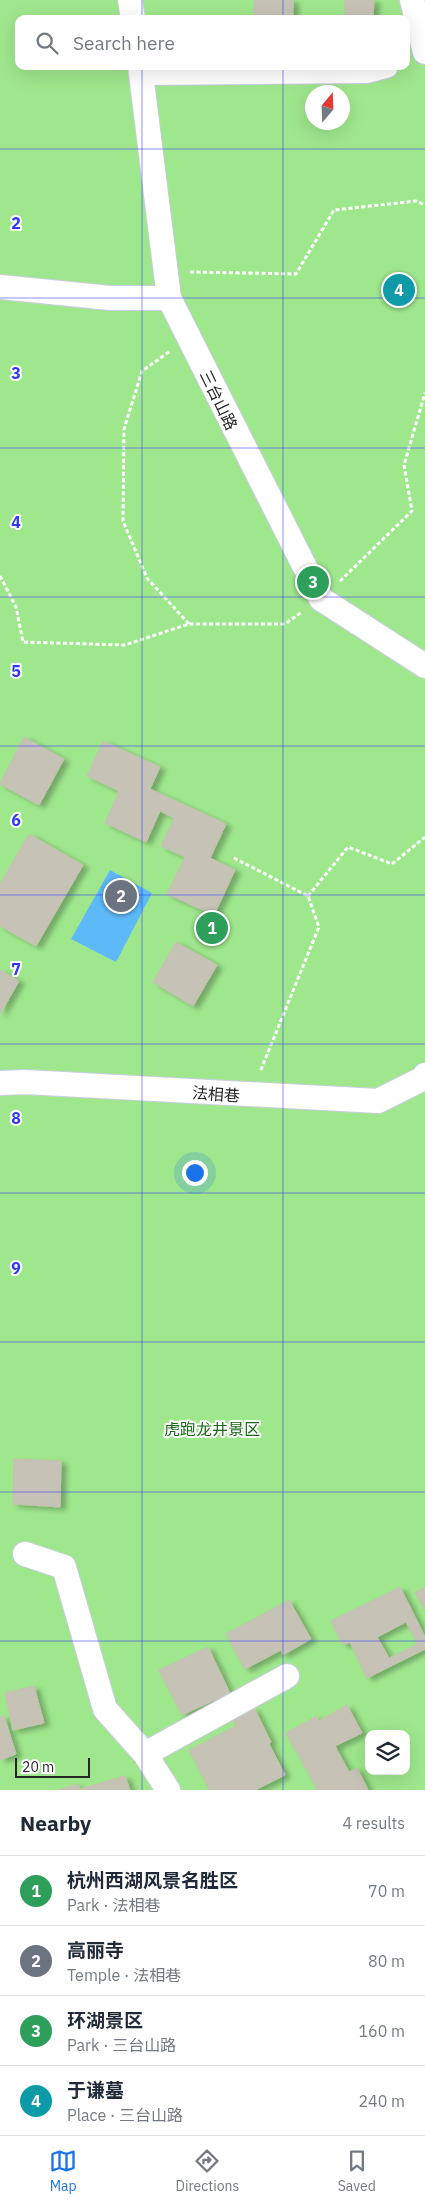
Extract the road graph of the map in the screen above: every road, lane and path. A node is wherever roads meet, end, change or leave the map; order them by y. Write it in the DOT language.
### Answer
graph roads {
  1 [pos="130,0"];
  2 [pos="412,0"];
  3 [pos="132,15"];
  4 [pos="425,54"];
  5 [pos="410,60"];
  6 [pos="140,70"];
  7 [pos="371,70"];
  8 [pos="425,205"];
  9 [pos="165,272"];
  10 [pos="0,287"];
  11 [pos="169,298"];
  12 [pos="188,338"];
  13 [pos="425,394"];
  14 [pos="0,576"];
  15 [pos="321,599"];
  16 [pos="188,624"];
  17 [pos="425,666"];
  18 [pos="425,837"];
  19 [pos="234,858"];
  20 [pos="308,896"];
  21 [pos="425,1075"];
  22 [pos="0,1083"];
  23 [pos="251,1096"];
  24 [pos="25,1554"];
  25 [pos="286,1676"];
  26 [pos="145,1754"];
  27 [pos="168,1790"];
  1 -- 3 [label="street"];
  2 -- 4 [label="street"];
  4 -- 5 [label="street"];
  6 -- 7 [label="street"];
  6 -- 9 [label="street, 三台山路"];
  8 -- 9 [label="path"];
  9 -- 11 [label="street, 三台山路"];
  10 -- 11 [label="street"];
  11 -- 12 [label="street, 三台山路"];
  12 -- 15 [label="street, 三台山路"];
  12 -- 16 [label="path"];
  13 -- 15 [label="path"];
  14 -- 16 [label="path"];
  15 -- 16 [label="path"];
  15 -- 17 [label="street"];
  18 -- 20 [label="path"];
  19 -- 20 [label="path"];
  20 -- 23 [label="path"];
  21 -- 23 [label="street, 法相巷"];
  22 -- 23 [label="street, 法相巷"];
  24 -- 26 [label="street"];
  25 -- 26 [label="street"];
  26 -- 27 [label="street"];
}
